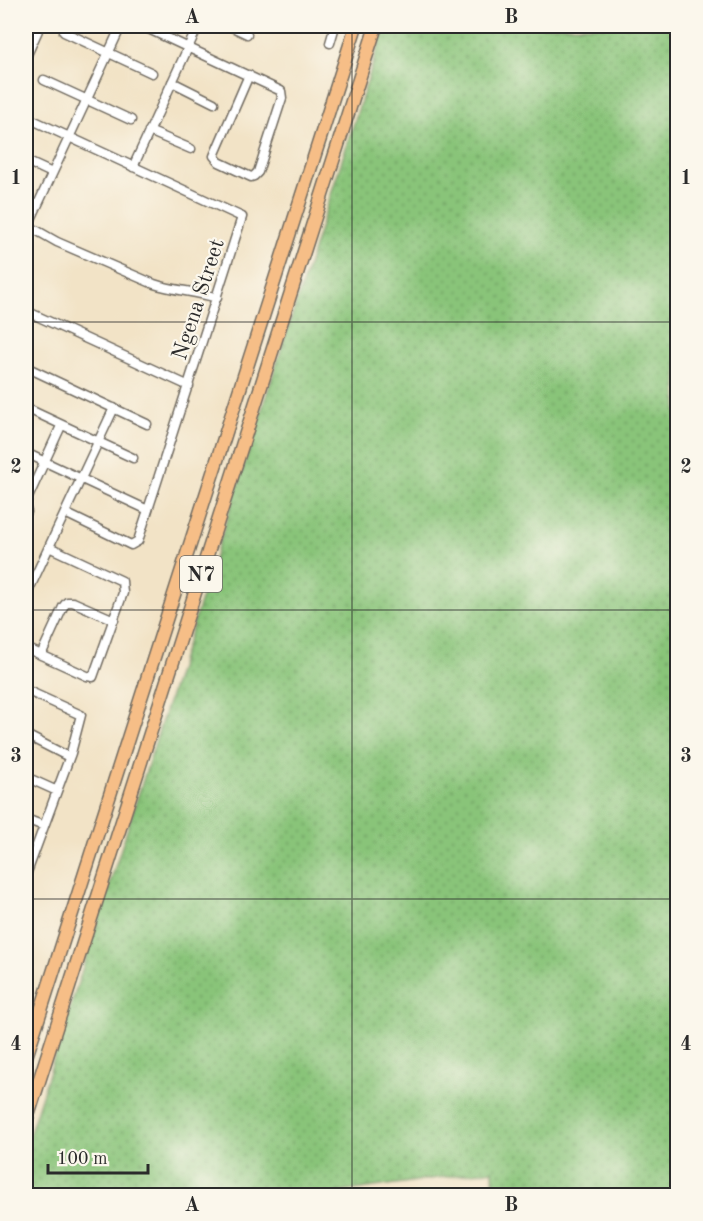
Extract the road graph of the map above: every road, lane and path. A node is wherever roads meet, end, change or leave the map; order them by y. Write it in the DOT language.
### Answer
graph roads {
  1 [pos="121,26"];
  2 [pos="142,26"];
  3 [pos="198,26"];
  4 [pos="230,26"];
  5 [pos="335,26"];
  6 [pos="356,26"];
  7 [pos="376,26"];
  8 [pos="36,27"];
  9 [pos="64,32"];
  10 [pos="247,34"];
  11 [pos="330,44"];
  12 [pos="188,47"];
  13 [pos="109,53"];
  14 [pos="26,57"];
  15 [pos="152,73"];
  16 [pos="249,75"];
  17 [pos="44,80"];
  18 [pos="172,82"];
  19 [pos="87,100"];
  20 [pos="214,103"];
  21 [pos="26,117"];
  22 [pos="131,120"];
  23 [pos="149,131"];
  24 [pos="69,137"];
  25 [pos="191,149"];
  26 [pos="26,161"];
  27 [pos="133,167"];
  28 [pos="52,173"];
  29 [pos="26,227"];
  30 [pos="216,298"];
  31 [pos="28,312"];
  32 [pos="26,324"];
  33 [pos="26,367"];
  34 [pos="189,386"];
  35 [pos="26,408"];
  36 [pos="114,408"];
  37 [pos="147,423"];
  38 [pos="62,426"];
  39 [pos="98,443"];
  40 [pos="26,453"];
  41 [pos="134,458"];
  42 [pos="45,463"];
  43 [pos="81,479"];
  44 [pos="26,508"];
  45 [pos="148,510"];
  46 [pos="65,513"];
  47 [pos="49,548"];
  48 [pos="26,596"];
  49 [pos="114,620"];
  50 [pos="26,648"];
  51 [pos="41,655"];
  52 [pos="26,690"];
  53 [pos="26,735"];
  54 [pos="69,757"];
  55 [pos="26,777"];
  56 [pos="57,791"];
  57 [pos="26,819"];
  58 [pos="44,826"];
  59 [pos="26,871"];
  60 [pos="26,1057"];
  61 [pos="26,1122"];
  1 -- 13 [label="street"];
  2 -- 12 [label="street"];
  3 -- 12 [label="street"];
  4 -- 10 [label="street"];
  5 -- 11 [label="street"];
  6 -- 60 [label="highway, N7"];
  7 -- 61 [label="highway, N7"];
  8 -- 14 [label="street"];
  9 -- 13 [label="street"];
  12 -- 16 [label="street"];
  12 -- 18 [label="street"];
  13 -- 15 [label="street"];
  13 -- 19 [label="street"];
  16 -- 16 [label="street"];
  17 -- 19 [label="street"];
  18 -- 20 [label="street"];
  18 -- 23 [label="street"];
  19 -- 22 [label="street"];
  19 -- 24 [label="street"];
  21 -- 24 [label="street, Ngena Street"];
  23 -- 25 [label="street"];
  23 -- 27 [label="street"];
  24 -- 27 [label="street, Ngena Street"];
  24 -- 28 [label="street"];
  26 -- 28 [label="street"];
  27 -- 30 [label="street, Ngena Street"];
  28 -- 29 [label="street"];
  29 -- 30 [label="street"];
  30 -- 34 [label="street, Ngena Street"];
  31 -- 32 [label="street"];
  31 -- 34 [label="street"];
  33 -- 36 [label="street"];
  34 -- 45 [label="street, Ngena Street"];
  35 -- 38 [label="street"];
  36 -- 37 [label="street"];
  36 -- 39 [label="street"];
  38 -- 39 [label="street"];
  38 -- 42 [label="street"];
  39 -- 41 [label="street"];
  39 -- 43 [label="street"];
  40 -- 42 [label="street"];
  42 -- 43 [label="street"];
  42 -- 44 [label="street"];
  43 -- 45 [label="street"];
  43 -- 46 [label="street"];
  45 -- 46 [label="street, Ngena Street"];
  46 -- 47 [label="street"];
  47 -- 48 [label="street"];
  47 -- 49 [label="street"];
  49 -- 51 [label="street"];
  49 -- 51 [label="street"];
  50 -- 51 [label="street"];
  52 -- 54 [label="street"];
  53 -- 54 [label="street"];
  54 -- 56 [label="street"];
  55 -- 56 [label="street"];
  56 -- 58 [label="street"];
  57 -- 58 [label="street"];
  58 -- 59 [label="street"];
}
